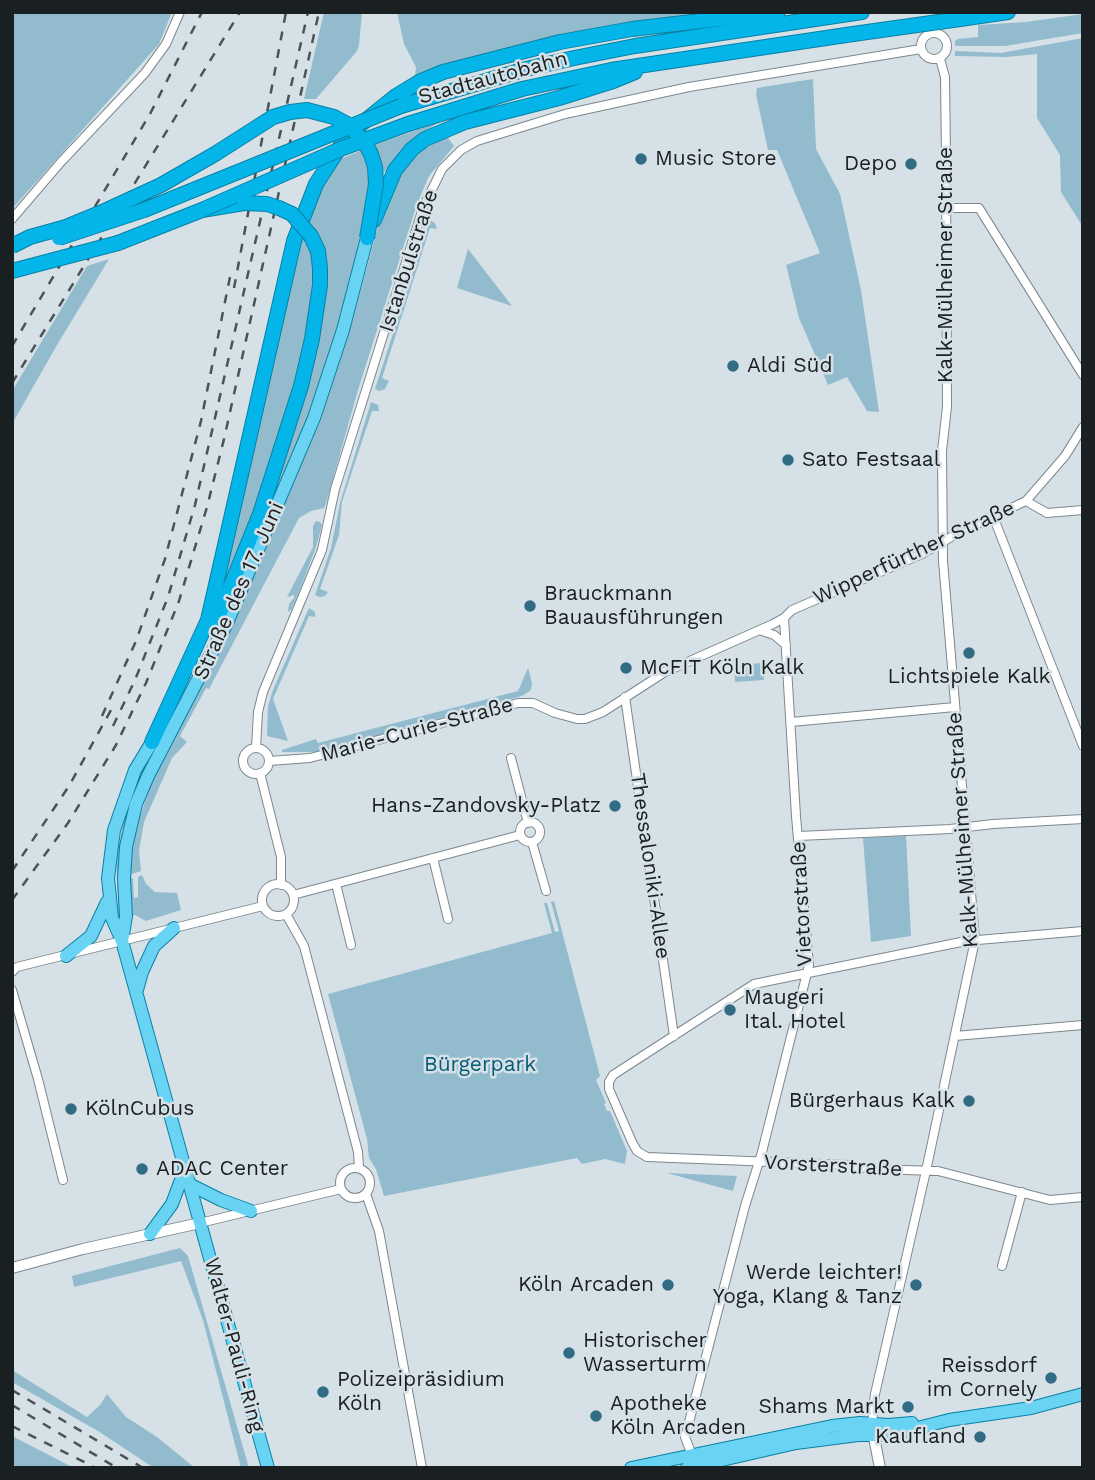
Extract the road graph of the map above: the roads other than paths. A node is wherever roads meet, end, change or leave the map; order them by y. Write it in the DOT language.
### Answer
graph roads {
  1 [pos="180,12"];
  2 [pos="778,12"];
  3 [pos="862,12"];
  4 [pos="941,12"];
  5 [pos="1008,12"];
  6 [pos="937,33"];
  7 [pos="921,49"];
  8 [pos="940,58"];
  9 [pos="657,62"];
  10 [pos="944,208"];
  11 [pos="202,210"];
  12 [pos="12,219"];
  13 [pos="368,238"];
  14 [pos="12,248"];
  15 [pos="12,271"];
  16 [pos="1083,375"];
  17 [pos="1083,427"];
  18 [pos="1026,501"];
  19 [pos="1083,510"];
  20 [pos="993,516"];
  21 [pos="943,542"];
  22 [pos="784,618"];
  23 [pos="759,630"];
  24 [pos="786,645"];
  25 [pos="625,697"];
  26 [pos="955,707"];
  27 [pos="603,712"];
  28 [pos="791,722"];
  29 [pos="152,742"];
  30 [pos="1083,746"];
  31 [pos="256,748"];
  32 [pos="510,758"];
  33 [pos="269,761"];
  34 [pos="260,773"];
  35 [pos="1083,819"];
  36 [pos="528,823"];
  37 [pos="965,827"];
  38 [pos="520,835"];
  39 [pos="799,836"];
  40 [pos="533,842"];
  41 [pos="433,858"];
  42 [pos="337,884"];
  43 [pos="281,885"];
  44 [pos="546,891"];
  45 [pos="109,895"];
  46 [pos="293,895"];
  47 [pos="263,906"];
  48 [pos="286,914"];
  49 [pos="448,919"];
  50 [pos="174,928"];
  51 [pos="1083,931"];
  52 [pos="975,940"];
  53 [pos="122,941"];
  54 [pos="351,945"];
  55 [pos="66,956"];
  56 [pos="12,972"];
  57 [pos="807,974"];
  58 [pos="12,990"];
  59 [pos="136,994"];
  60 [pos="1083,1025"];
  61 [pos="674,1036"];
  62 [pos="955,1036"];
  63 [pos="758,1161"];
  64 [pos="359,1168"];
  65 [pos="185,1169"];
  66 [pos="926,1171"];
  67 [pos="63,1180"];
  68 [pos="189,1184"];
  69 [pos="341,1189"];
  70 [pos="1022,1192"];
  71 [pos="366,1194"];
  72 [pos="1083,1197"];
  73 [pos="251,1211"];
  74 [pos="200,1223"];
  75 [pos="150,1234"];
  76 [pos="1002,1266"];
  77 [pos="12,1268"];
  78 [pos="1083,1394"];
  79 [pos="873,1430"];
  80 [pos="692,1463"];
  81 [pos="268,1468"];
  82 [pos="422,1468"];
  83 [pos="631,1468"];
  84 [pos="880,1468"];
  1 -- 12 [label="street"];
  2 -- 29 [label="highway"];
  3 -- 14 [label="highway, Stadtautobahn, bridge"];
  4 -- 6 [label="street"];
  5 -- 9 [label="highway, Stadtautobahn, bridge"];
  6 -- 7 [label="street"];
  6 -- 8 [label="street"];
  7 -- 8 [label="street"];
  7 -- 31 [label="street, Istanbulstraße"];
  8 -- 10 [label="street, Kalk-Mülheimer Straße"];
  9 -- 11 [label="highway, Stadtautobahn, bridge"];
  9 -- 13 [label="highway, bridge"];
  10 -- 16 [label="street"];
  10 -- 21 [label="street, Kalk-Mülheimer Straße"];
  11 -- 15 [label="highway, Stadtautobahn, bridge"];
  11 -- 29 [label="highway, bridge"];
  13 -- 14 [label="highway, bridge"];
  13 -- 53 [label="main road, Straße des 17. Juni"];
  17 -- 18 [label="street, Wipperfürther Straße"];
  18 -- 19 [label="street"];
  18 -- 20 [label="street, Wipperfürther Straße"];
  20 -- 21 [label="street, Wipperfürther Straße"];
  20 -- 30 [label="street"];
  21 -- 22 [label="street, Wipperfürther Straße"];
  21 -- 26 [label="street, Kalk-Mülheimer Straße"];
  22 -- 23 [label="street, Wipperfürther Straße"];
  22 -- 24 [label="street, Vietorstraße"];
  23 -- 24 [label="street"];
  23 -- 25 [label="street, Wipperfürther Straße"];
  24 -- 28 [label="street, Vietorstraße"];
  25 -- 27 [label="street, Wipperfürther Straße"];
  25 -- 61 [label="street, Thessaloniki-Allee"];
  26 -- 28 [label="street"];
  26 -- 37 [label="street, Kalk-Mülheimer Straße"];
  27 -- 33 [label="street, Marie-Curie-Straße"];
  28 -- 39 [label="street, Vietorstraße"];
  29 -- 45 [label="main road, Straße des 17. Juni"];
  31 -- 33 [label="street"];
  31 -- 34 [label="street"];
  32 -- 36 [label="street"];
  33 -- 34 [label="street"];
  34 -- 43 [label="street"];
  35 -- 37 [label="street"];
  36 -- 38 [label="street"];
  36 -- 40 [label="street"];
  37 -- 39 [label="street"];
  37 -- 52 [label="street, Kalk-Mülheimer Straße"];
  38 -- 40 [label="street"];
  38 -- 41 [label="street"];
  39 -- 57 [label="street, Vietorstraße"];
  40 -- 44 [label="street"];
  41 -- 42 [label="street"];
  41 -- 49 [label="street"];
  42 -- 46 [label="street"];
  42 -- 54 [label="street"];
  43 -- 46 [label="street"];
  43 -- 47 [label="street"];
  45 -- 53 [label="main road, Straße des 17. Juni"];
  45 -- 55 [label="main road"];
  46 -- 48 [label="street"];
  47 -- 48 [label="street"];
  47 -- 50 [label="street"];
  48 -- 64 [label="street"];
  50 -- 53 [label="street"];
  50 -- 59 [label="main road"];
  51 -- 52 [label="street"];
  52 -- 57 [label="street"];
  52 -- 62 [label="street, Kalk-Mülheimer Straße"];
  53 -- 55 [label="street"];
  53 -- 59 [label="main road, Straße des 17. Juni"];
  55 -- 56 [label="street"];
  57 -- 61 [label="street"];
  57 -- 63 [label="street, Vietorstraße"];
  58 -- 67 [label="street"];
  59 -- 65 [label="main road, Straße des 17. Juni"];
  60 -- 62 [label="street"];
  61 -- 63 [label="street, Vorsterstraße"];
  62 -- 66 [label="street, Kalk-Mülheimer Straße"];
  63 -- 66 [label="street, Vorsterstraße"];
  63 -- 80 [label="street, Vietorstraße"];
  64 -- 69 [label="street"];
  64 -- 71 [label="street"];
  65 -- 68 [label="main road, Straße des 17. Juni"];
  65 -- 75 [label="main road"];
  66 -- 70 [label="street, Vorsterstraße"];
  66 -- 79 [label="street, Kalk-Mülheimer Straße"];
  68 -- 73 [label="main road"];
  68 -- 74 [label="main road, Straße des 17. Juni"];
  69 -- 71 [label="street"];
  69 -- 73 [label="street"];
  70 -- 72 [label="street, Vorsterstraße"];
  70 -- 76 [label="street"];
  71 -- 82 [label="street"];
  73 -- 74 [label="street"];
  74 -- 75 [label="street"];
  74 -- 81 [label="main road, Walter-Pauli-Ring"];
  75 -- 77 [label="street"];
  78 -- 79 [label="main road"];
  79 -- 80 [label="main road"];
  79 -- 84 [label="street"];
  80 -- 83 [label="main road"];
}
